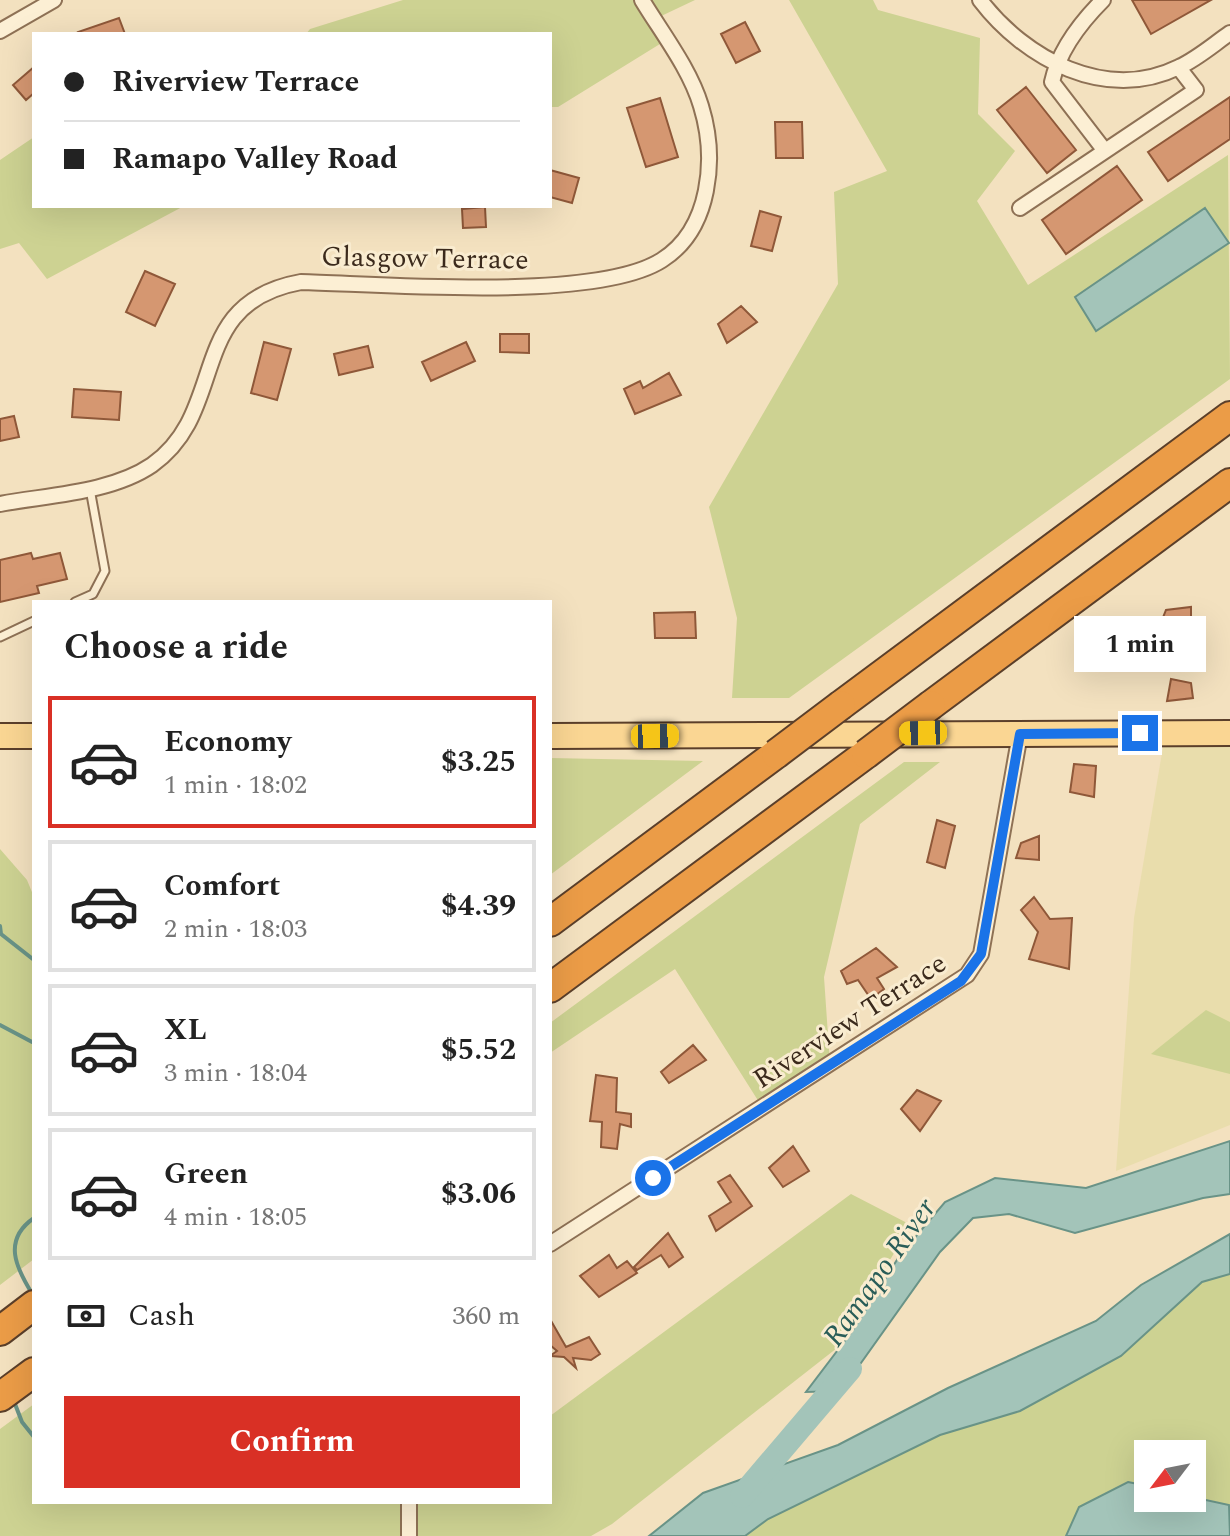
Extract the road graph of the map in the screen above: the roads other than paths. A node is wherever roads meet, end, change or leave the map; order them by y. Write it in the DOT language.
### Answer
graph roads {
  1 [pos="54,0"];
  2 [pos="642,0"];
  3 [pos="980,0"];
  4 [pos="1103,0"];
  5 [pos="0,31"];
  6 [pos="1230,33"];
  7 [pos="1056,63"];
  8 [pos="1179,68"];
  9 [pos="1105,151"];
  10 [pos="1020,208"];
  11 [pos="1230,416"];
  12 [pos="1230,483"];
  13 [pos="90,487"];
  14 [pos="0,504"];
  15 [pos="80,600"];
  16 [pos="32,622"];
  17 [pos="0,637"];
  18 [pos="1230,733"];
  19 [pos="1020,734"];
  20 [pos="0,736"];
  21 [pos="32,736"];
  22 [pos="552,736"];
  23 [pos="552,921"];
  24 [pos="552,987"];
  25 [pos="552,1243"];
  26 [pos="32,1307"];
  27 [pos="0,1331"];
  28 [pos="32,1373"];
  29 [pos="0,1397"];
  30 [pos="409,1504"];
  31 [pos="409,1536"];
  1 -- 5 [label="street"];
  2 -- 13 [label="street, Glasgow Terrace"];
  3 -- 7 [label="street"];
  4 -- 7 [label="street"];
  6 -- 8 [label="street"];
  7 -- 8 [label="street"];
  7 -- 9 [label="street"];
  8 -- 9 [label="street"];
  9 -- 10 [label="street"];
  11 -- 23 [label="highway, bridge"];
  12 -- 24 [label="highway, bridge"];
  13 -- 14 [label="street, Glasgow Terrace"];
  13 -- 15 [label="lane"];
  16 -- 17 [label="lane"];
  18 -- 19 [label="main road"];
  19 -- 22 [label="main road"];
  19 -- 25 [label="street, Riverview Terrace"];
  20 -- 21 [label="main road"];
  26 -- 27 [label="highway"];
  28 -- 29 [label="highway"];
  30 -- 31 [label="street"];
}
